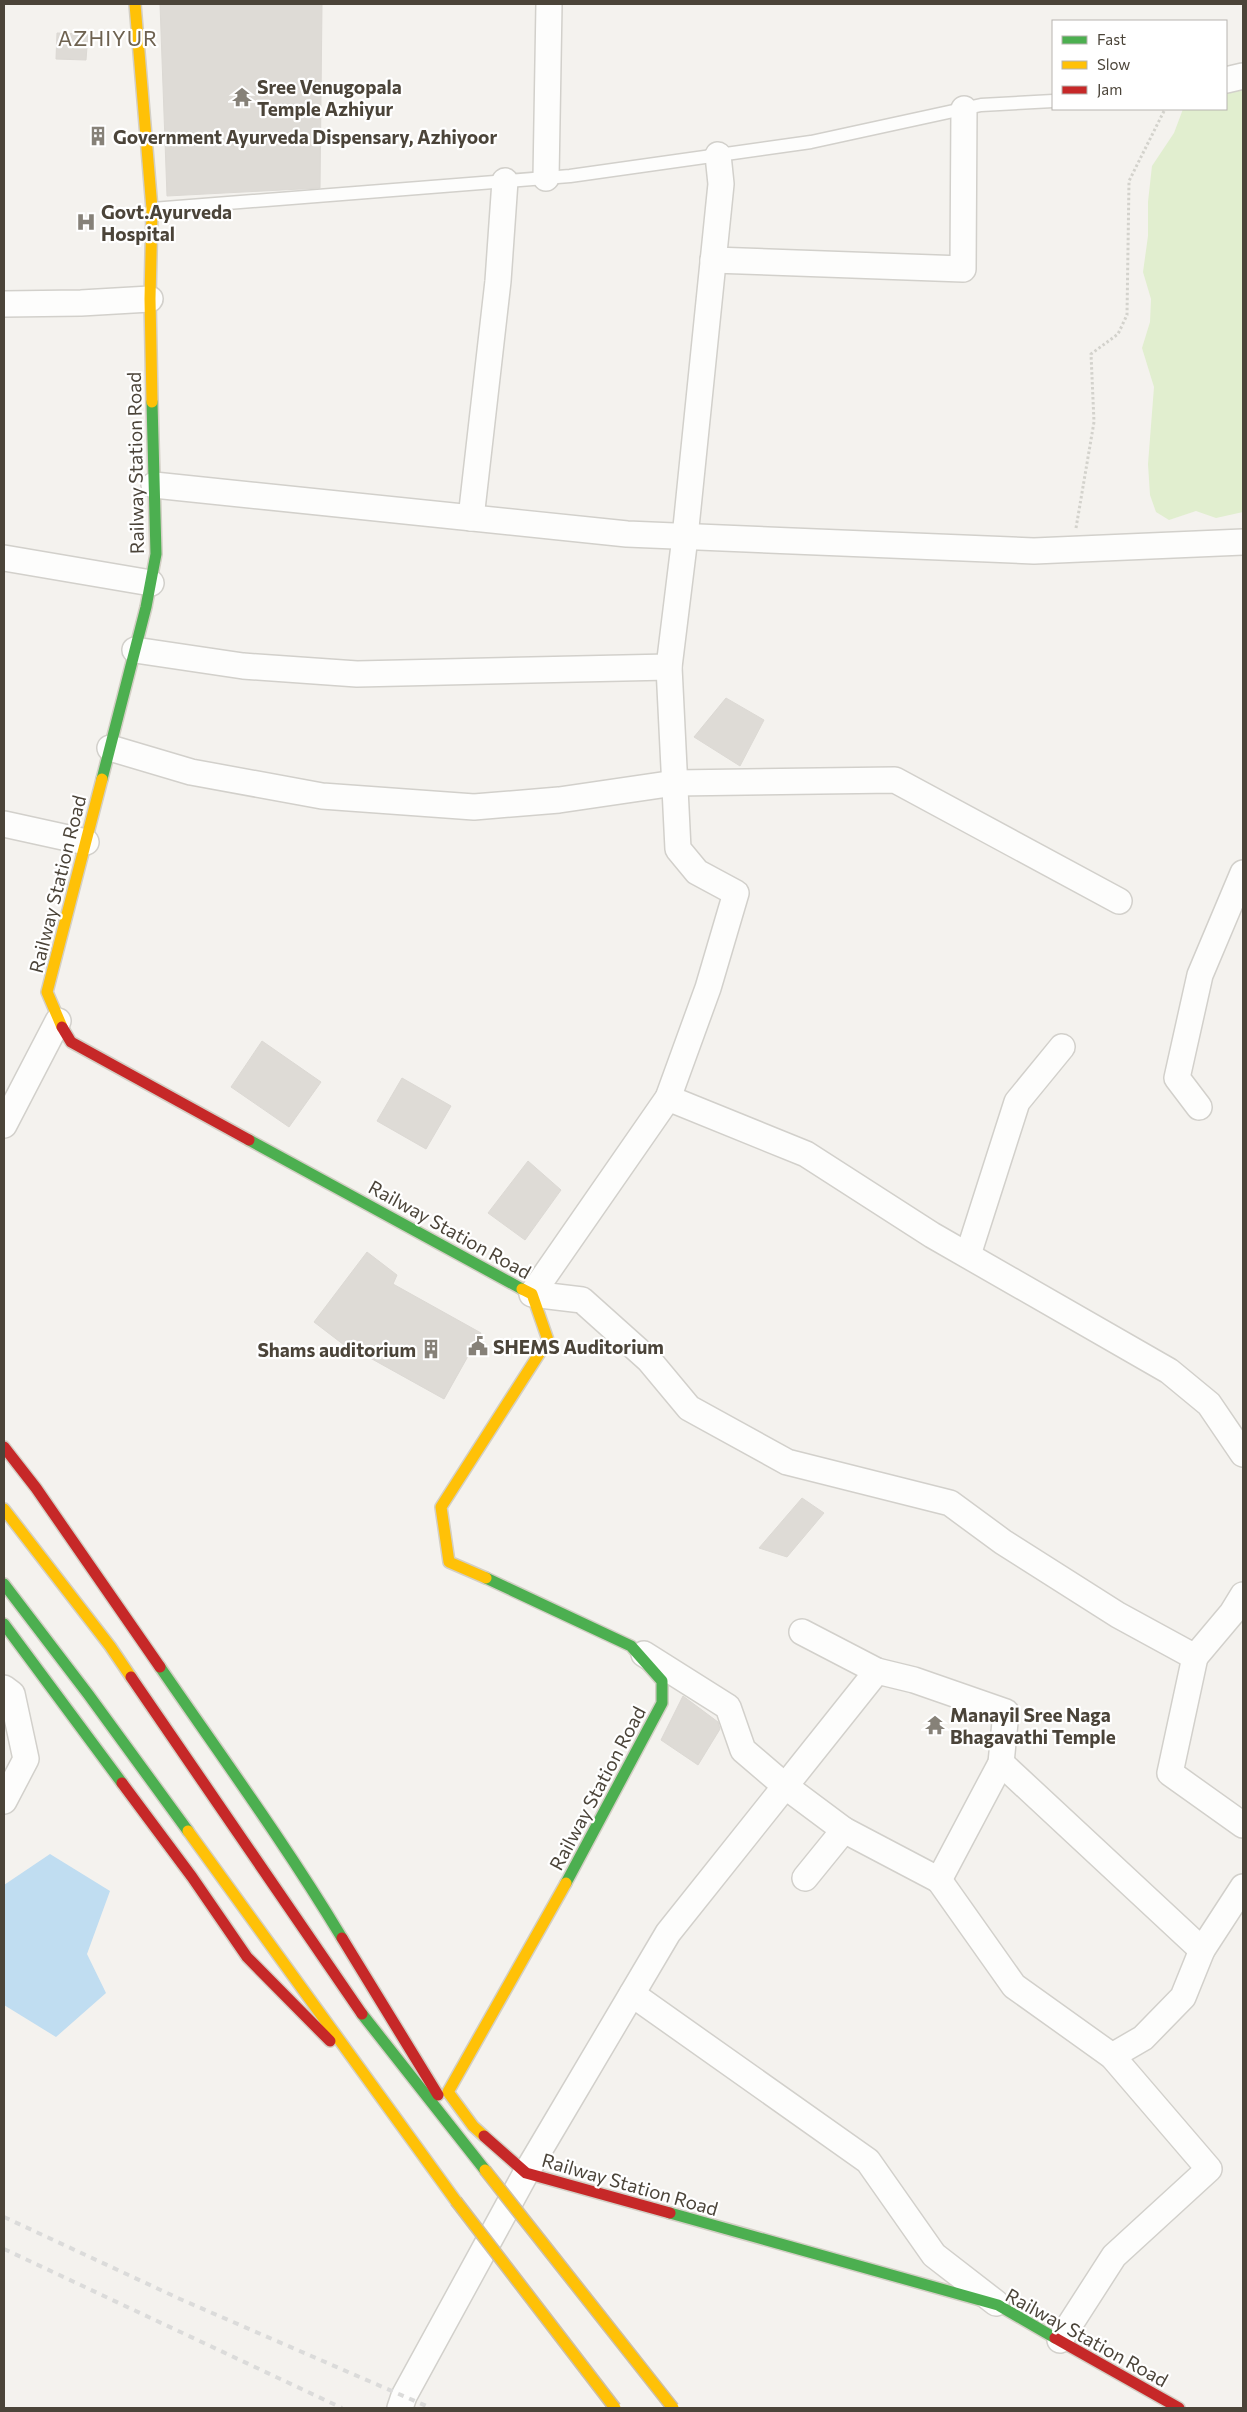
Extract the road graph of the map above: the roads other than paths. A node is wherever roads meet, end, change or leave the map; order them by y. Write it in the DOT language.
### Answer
graph roads {
  1 [pos="135,4"];
  2 [pos="549,4"];
  3 [pos="1243,76"];
  4 [pos="1227,80"];
  5 [pos="1052,101"];
  6 [pos="964,109"];
  7 [pos="718,155"];
  8 [pos="546,178"];
  9 [pos="505,182"];
  10 [pos="152,209"];
  11 [pos="713,260"];
  12 [pos="150,299"];
  13 [pos="4,304"];
  14 [pos="154,485"];
  15 [pos="471,518"];
  16 [pos="685,537"];
  17 [pos="1243,542"];
  18 [pos="4,558"];
  19 [pos="151,583"];
  20 [pos="135,650"];
  21 [pos="669,667"];
  22 [pos="110,748"];
  23 [pos="675,783"];
  24 [pos="4,824"];
  25 [pos="86,842"];
  26 [pos="1243,873"];
  27 [pos="1119,901"];
  28 [pos="58,1021"];
  29 [pos="1062,1048"];
  30 [pos="668,1098"];
  31 [pos="1199,1107"];
  32 [pos="4,1125"];
  33 [pos="968,1255"];
  34 [pos="532,1294"];
  35 [pos="4,1446"];
  36 [pos="1243,1454"];
  37 [pos="4,1509"];
  38 [pos="4,1584"];
  39 [pos="1240,1611"];
  40 [pos="4,1624"];
  41 [pos="802,1632"];
  42 [pos="631,1646"];
  43 [pos="1195,1657"];
  44 [pos="877,1671"];
  45 [pos="4,1688"];
  46 [pos="1001,1763"];
  47 [pos="785,1786"];
  48 [pos="4,1801"];
  49 [pos="1243,1825"];
  50 [pos="844,1830"];
  51 [pos="805,1878"];
  52 [pos="939,1880"];
  53 [pos="1243,1887"];
  54 [pos="1202,1950"];
  55 [pos="632,1994"];
  56 [pos="1112,2056"];
  57 [pos="359,2070"];
  58 [pos="470,2150"];
  59 [pos="526,2173"];
  60 [pos="998,2305"];
  61 [pos="1060,2340"];
  62 [pos="400,2408"];
  63 [pos="615,2408"];
  64 [pos="673,2408"];
  65 [pos="1179,2408"];
  1 -- 10 [label="main road, Railway Station Road"];
  2 -- 8 [label="street"];
  3 -- 4 [label="street"];
  5 -- 6 [label="lane"];
  6 -- 7 [label="lane"];
  6 -- 11 [label="street"];
  7 -- 8 [label="lane"];
  7 -- 11 [label="street"];
  8 -- 9 [label="lane"];
  9 -- 10 [label="lane"];
  9 -- 15 [label="street"];
  10 -- 12 [label="main road, Railway Station Road"];
  11 -- 16 [label="street"];
  12 -- 13 [label="street"];
  12 -- 14 [label="main road, Railway Station Road"];
  14 -- 15 [label="street"];
  14 -- 19 [label="main road, Railway Station Road"];
  15 -- 16 [label="street"];
  16 -- 17 [label="street"];
  16 -- 21 [label="street"];
  18 -- 19 [label="street"];
  19 -- 20 [label="main road, Railway Station Road"];
  20 -- 21 [label="street"];
  20 -- 22 [label="main road, Railway Station Road"];
  21 -- 23 [label="street"];
  22 -- 23 [label="street"];
  22 -- 25 [label="main road, Railway Station Road"];
  23 -- 27 [label="street"];
  23 -- 30 [label="street"];
  24 -- 25 [label="street"];
  25 -- 28 [label="main road, Railway Station Road"];
  26 -- 31 [label="street"];
  28 -- 32 [label="street"];
  28 -- 34 [label="main road, Railway Station Road"];
  29 -- 33 [label="street"];
  30 -- 33 [label="street"];
  30 -- 34 [label="street"];
  33 -- 36 [label="street"];
  34 -- 42 [label="main road, Railway Station Road"];
  34 -- 43 [label="street"];
  35 -- 58 [label="main road"];
  37 -- 58 [label="main road"];
  38 -- 57 [label="main road"];
  39 -- 43 [label="street"];
  40 -- 57 [label="main road"];
  41 -- 44 [label="street"];
  42 -- 47 [label="street"];
  42 -- 59 [label="main road, Railway Station Road"];
  43 -- 49 [label="street"];
  44 -- 46 [label="street"];
  44 -- 47 [label="street"];
  45 -- 48 [label="street"];
  46 -- 52 [label="street"];
  46 -- 54 [label="street"];
  47 -- 50 [label="street"];
  47 -- 55 [label="street"];
  50 -- 51 [label="street"];
  50 -- 52 [label="street"];
  52 -- 56 [label="street"];
  53 -- 54 [label="street"];
  54 -- 56 [label="street"];
  55 -- 59 [label="street"];
  55 -- 60 [label="street"];
  56 -- 61 [label="street"];
  57 -- 63 [label="main road, bridge"];
  58 -- 64 [label="main road, bridge"];
  59 -- 60 [label="main road, Railway Station Road"];
  59 -- 62 [label="street"];
  60 -- 61 [label="main road, Railway Station Road"];
  61 -- 65 [label="main road, Railway Station Road"];
}
